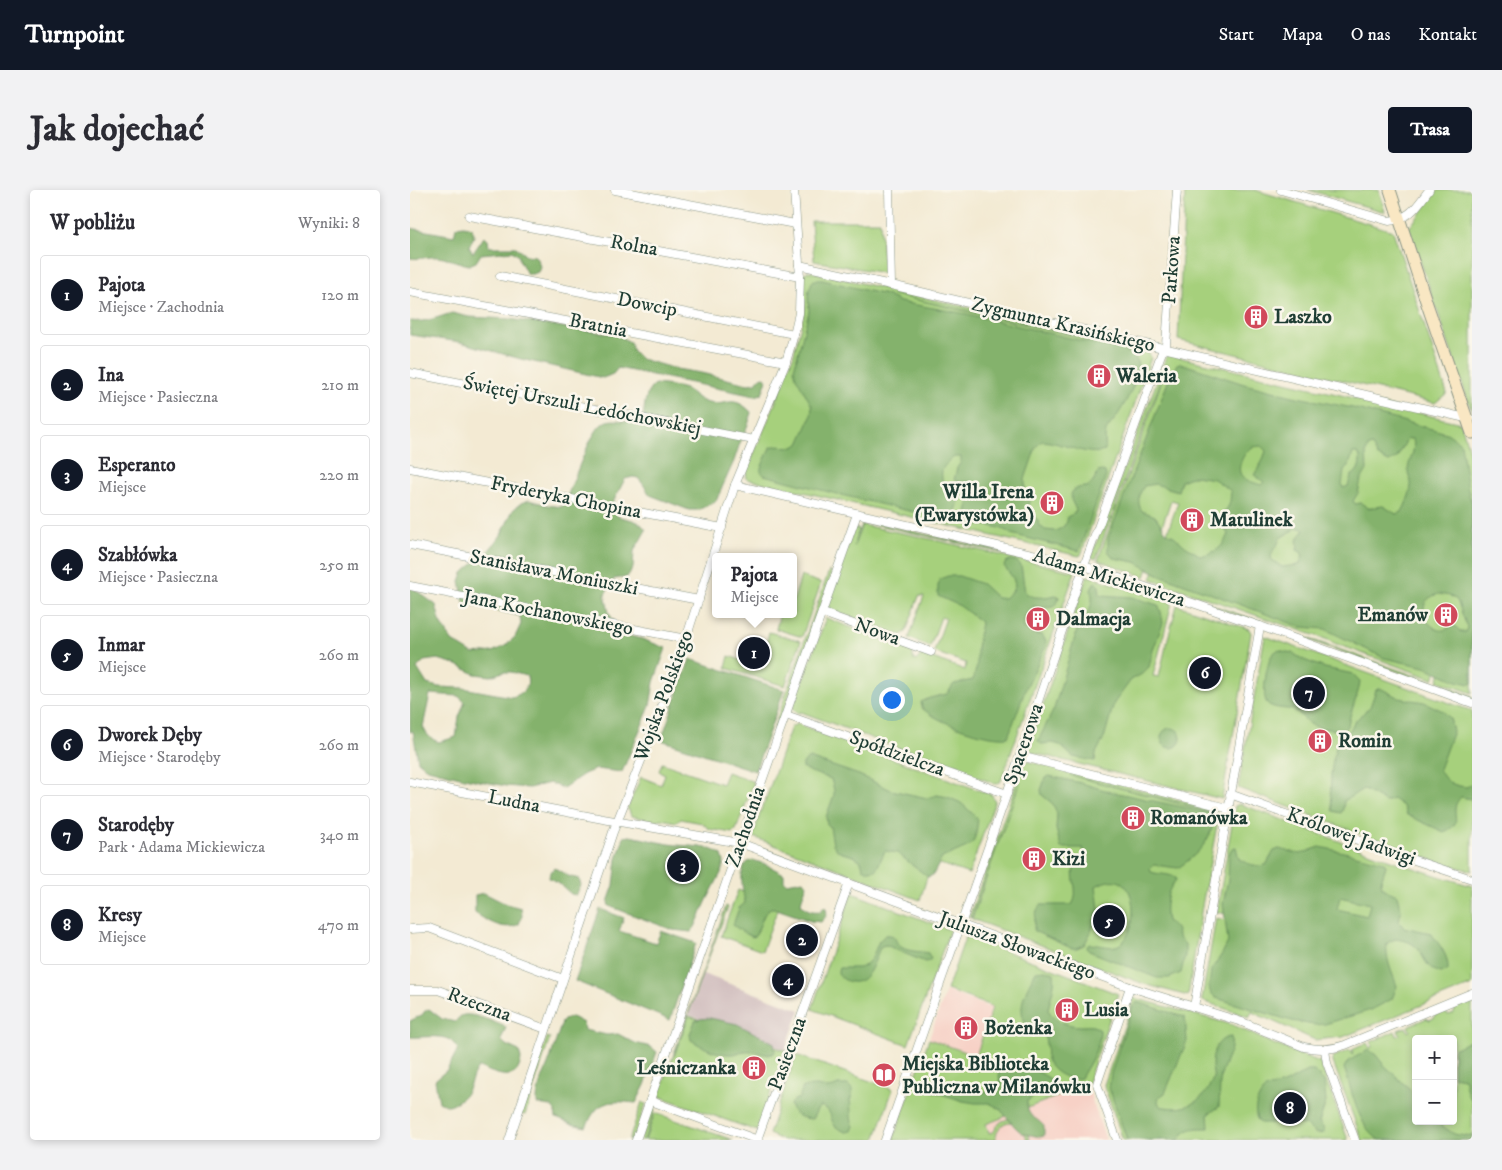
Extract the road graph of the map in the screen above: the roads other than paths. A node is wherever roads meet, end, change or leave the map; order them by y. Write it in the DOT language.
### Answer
graph roads {
  1 [pos="615,190"];
  2 [pos="794,190"];
  3 [pos="889,190"];
  4 [pos="1177,190"];
  5 [pos="1281,190"];
  6 [pos="1390,190"];
  7 [pos="1429,190"];
  8 [pos="469,216"];
  9 [pos="1399,220"];
  10 [pos="795,224"];
  11 [pos="799,266"];
  12 [pos="500,276"];
  13 [pos="800,277"];
  14 [pos="892,285"];
  15 [pos="410,292"];
  16 [pos="794,334"];
  17 [pos="1163,349"];
  18 [pos="786,362"];
  19 [pos="410,373"];
  20 [pos="1470,419"];
  21 [pos="1472,433"];
  22 [pos="754,440"];
  23 [pos="410,468"];
  24 [pos="735,485"];
  25 [pos="857,514"];
  26 [pos="722,528"];
  27 [pos="410,545"];
  28 [pos="714,553"];
  29 [pos="712,558"];
  30 [pos="1084,566"];
  31 [pos="410,586"];
  32 [pos="698,600"];
  33 [pos="822,612"];
  34 [pos="1260,626"];
  35 [pos="686,639"];
  36 [pos="930,652"];
  37 [pos="1472,703"];
  38 [pos="786,715"];
  39 [pos="1020,756"];
  40 [pos="410,782"];
  41 [pos="1007,794"];
  42 [pos="1230,794"];
  43 [pos="1228,808"];
  44 [pos="617,821"];
  45 [pos="740,843"];
  46 [pos="1472,879"];
  47 [pos="850,883"];
  48 [pos="961,924"];
  49 [pos="410,929"];
  50 [pos="563,979"];
  51 [pos="1130,987"];
  52 [pos="410,990"];
  53 [pos="1472,993"];
  54 [pos="1194,1007"];
  55 [pos="546,1030"];
  56 [pos="1325,1050"];
  57 [pos="651,1101"];
  58 [pos="509,1140"];
  59 [pos="636,1140"];
  60 [pos="758,1140"];
  61 [pos="885,1140"];
  62 [pos="1117,1140"];
  63 [pos="1355,1140"];
  1 -- 10 [label="street"];
  2 -- 10 [label="street, Wojska Polskiego"];
  3 -- 14 [label="street"];
  4 -- 17 [label="street, Parkowa"];
  5 -- 9 [label="street"];
  6 -- 9 [label="street"];
  7 -- 9 [label="street"];
  8 -- 13 [label="street, Rolna"];
  9 -- 20 [label="street"];
  10 -- 11 [label="street, Wojska Polskiego"];
  11 -- 13 [label="street, Wojska Polskiego"];
  11 -- 14 [label="street, Zygmunta Krasińskiego"];
  12 -- 16 [label="street, Dowcip"];
  13 -- 16 [label="street, Wojska Polskiego"];
  14 -- 17 [label="street, Zygmunta Krasińskiego"];
  15 -- 18 [label="street, Bratnia"];
  16 -- 18 [label="street, Wojska Polskiego"];
  17 -- 20 [label="street, Zygmunta Krasińskiego"];
  17 -- 30 [label="street, Spacerowa"];
  18 -- 22 [label="street, Wojska Polskiego"];
  19 -- 22 [label="street, Świętej Urszuli Ledóchowskiej"];
  20 -- 21 [label="street"];
  22 -- 24 [label="street, Wojska Polskiego"];
  23 -- 26 [label="street, Fryderyka Chopina"];
  24 -- 25 [label="street, Adama Mickiewicza"];
  24 -- 26 [label="street, Wojska Polskiego"];
  25 -- 30 [label="street, Adama Mickiewicza"];
  25 -- 33 [label="street, Zachodnia"];
  26 -- 28 [label="street, Wojska Polskiego"];
  27 -- 32 [label="street, Stanisława Moniuszki"];
  29 -- 32 [label="street, Wojska Polskiego"];
  30 -- 34 [label="street, Adama Mickiewicza"];
  30 -- 39 [label="street, Spacerowa"];
  31 -- 35 [label="street, Jana Kochanowskiego"];
  32 -- 35 [label="street, Wojska Polskiego"];
  33 -- 36 [label="street, Nowa"];
  33 -- 38 [label="street, Zachodnia"];
  34 -- 37 [label="street, Adama Mickiewicza"];
  34 -- 42 [label="street"];
  35 -- 44 [label="street, Wojska Polskiego"];
  38 -- 41 [label="street, Spółdzielcza"];
  38 -- 45 [label="street, Zachodnia"];
  39 -- 41 [label="street, Spacerowa"];
  39 -- 43 [label="street"];
  40 -- 44 [label="street, Ludna"];
  41 -- 48 [label="street, Spacerowa"];
  42 -- 43 [label="street"];
  42 -- 46 [label="street, Królowej Jadwigi"];
  43 -- 54 [label="street"];
  44 -- 45 [label="street, Juliusza Słowackiego"];
  44 -- 50 [label="street, Wojska Polskiego"];
  45 -- 47 [label="street, Juliusza Słowackiego"];
  45 -- 57 [label="street, Zachodnia"];
  47 -- 48 [label="street, Juliusza Słowackiego"];
  47 -- 60 [label="street, Pasieczna"];
  48 -- 51 [label="street, Juliusza Słowackiego"];
  48 -- 61 [label="street, Spacerowa"];
  49 -- 50 [label="street"];
  50 -- 55 [label="street, Wojska Polskiego"];
  51 -- 54 [label="street, Juliusza Słowackiego"];
  51 -- 62 [label="street"];
  52 -- 55 [label="street, Rzeczna"];
  53 -- 56 [label="street"];
  54 -- 56 [label="street, Juliusza Słowackiego"];
  55 -- 58 [label="street, Wojska Polskiego"];
  56 -- 63 [label="street"];
  57 -- 59 [label="street, Zachodnia"];
  57 -- 60 [label="street"];
}
